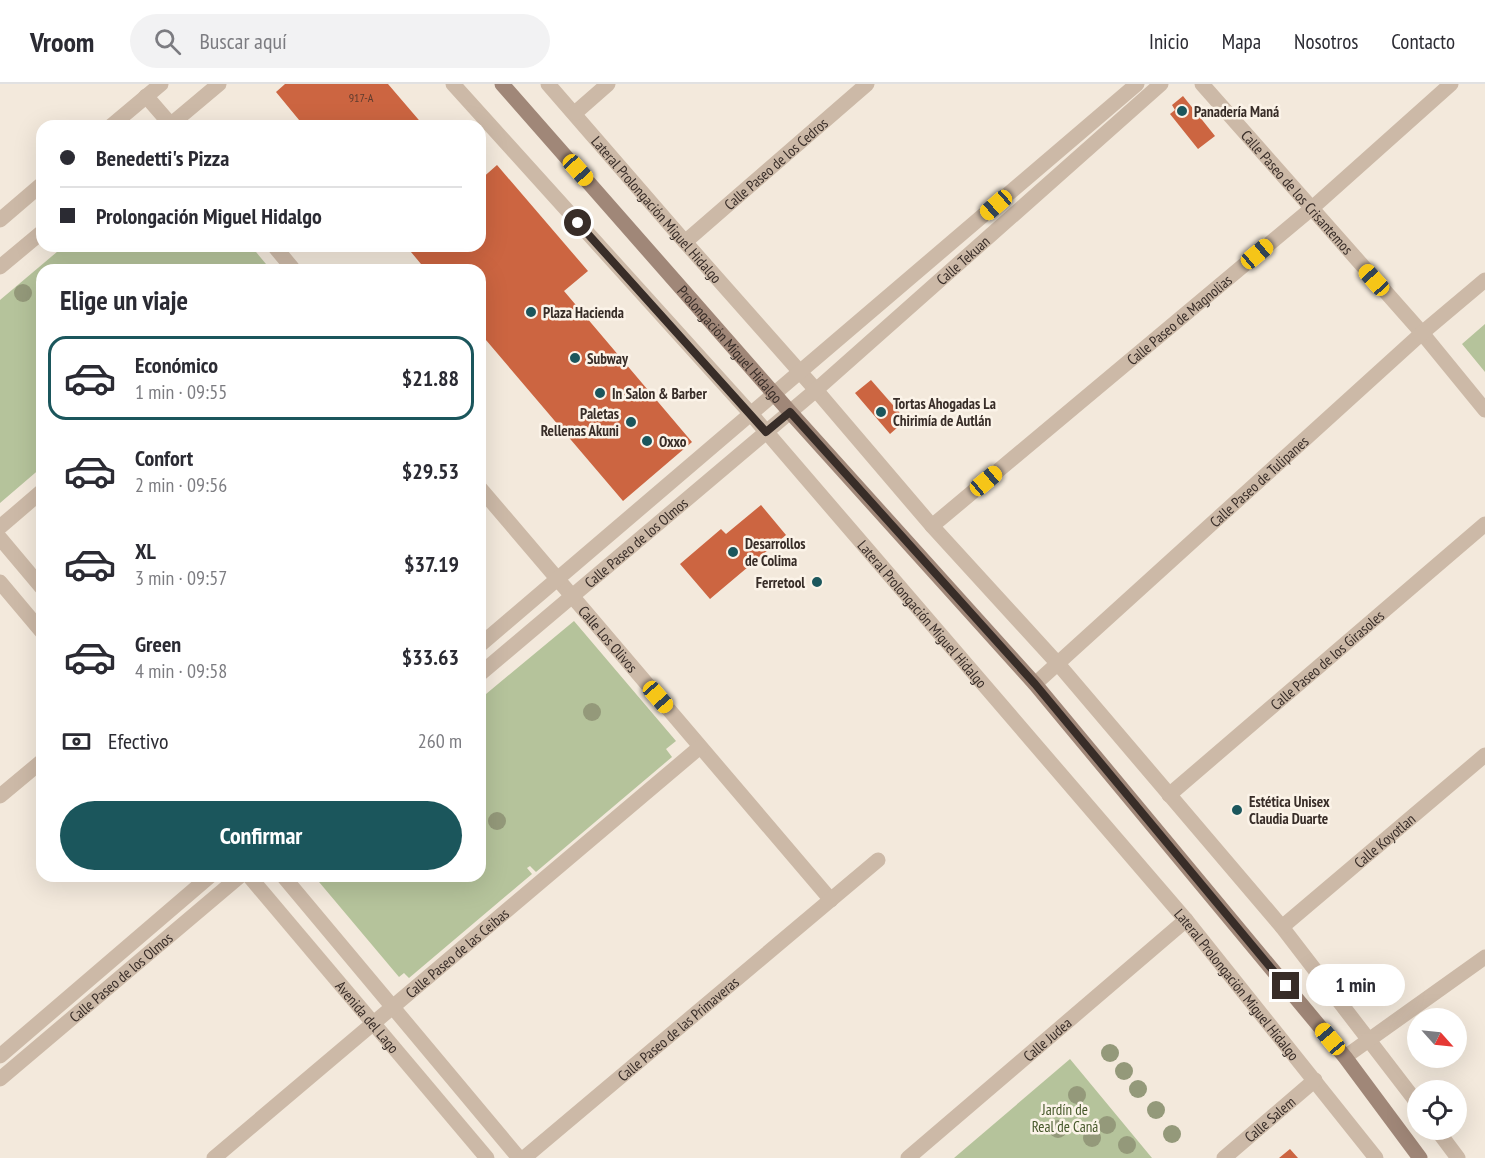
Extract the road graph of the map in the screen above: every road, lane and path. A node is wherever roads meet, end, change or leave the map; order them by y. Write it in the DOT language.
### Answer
graph roads {
  1 [pos="161,84"];
  2 [pos="219,84"];
  3 [pos="453,84"];
  4 [pos="502,84"];
  5 [pos="548,84"];
  6 [pos="608,84"];
  7 [pos="867,84"];
  8 [pos="1137,84"];
  9 [pos="1161,84"];
  10 [pos="1202,84"];
  11 [pos="1450,84"];
  12 [pos="146,96"];
  13 [pos="575,113"];
  14 [pos="118,120"];
  15 [pos="166,120"];
  16 [pos="176,120"];
  17 [pos="485,120"];
  18 [pos="486,121"];
  19 [pos="36,189"];
  20 [pos="1311,209"];
  21 [pos="0,220"];
  22 [pos="36,237"];
  23 [pos="685,242"];
  24 [pos="279,252"];
  25 [pos="289,264"];
  26 [pos="0,267"];
  27 [pos="1485,280"];
  28 [pos="1422,333"];
  29 [pos="801,372"];
  30 [pos="816,390"];
  31 [pos="775,394"];
  32 [pos="1485,410"];
  33 [pos="790,412"];
  34 [pos="750,414"];
  35 [pos="766,432"];
  36 [pos="486,495"];
  37 [pos="36,496"];
  38 [pos="1485,524"];
  39 [pos="932,526"];
  40 [pos="0,527"];
  41 [pos="0,538"];
  42 [pos="557,579"];
  43 [pos="36,581"];
  44 [pos="0,582"];
  45 [pos="572,596"];
  46 [pos="36,625"];
  47 [pos="486,640"];
  48 [pos="1059,665"];
  49 [pos="486,669"];
  50 [pos="1035,684"];
  51 [pos="700,747"];
  52 [pos="1485,755"];
  53 [pos="36,766"];
  54 [pos="1168,795"];
  55 [pos="0,796"];
  56 [pos="878,860"];
  57 [pos="203,882"];
  58 [pos="233,882"];
  59 [pos="254,882"];
  60 [pos="288,882"];
  61 [pos="831,900"];
  62 [pos="1186,920"];
  63 [pos="1282,927"];
  64 [pos="1485,957"];
  65 [pos="392,1007"];
  66 [pos="373,1023"];
  67 [pos="1370,1040"];
  68 [pos="0,1056"];
  69 [pos="1345,1057"];
  70 [pos="0,1079"];
  71 [pos="1315,1080"];
  72 [pos="1407,1089"];
  73 [pos="1444,1140"];
  74 [pos="214,1158"];
  75 [pos="487,1158"];
  76 [pos="519,1158"];
  77 [pos="524,1158"];
  78 [pos="908,1158"];
  79 [pos="1224,1158"];
  80 [pos="1376,1158"];
  81 [pos="1420,1158"];
  82 [pos="1458,1158"];
  1 -- 12 [label="street"];
  2 -- 16 [label="street"];
  3 -- 17 [label="street, Lateral Prolongación Miguel Hidalgo"];
  4 -- 31 [label="main road, Prolongación Miguel Hidalgo"];
  5 -- 13 [label="street, Lateral Prolongación Miguel Hidalgo"];
  6 -- 13 [label="street"];
  7 -- 23 [label="street, Calle Paseo de los Cedros"];
  8 -- 29 [label="street, Calle Tekuan"];
  9 -- 30 [label="street, Calle Tekuan"];
  10 -- 20 [label="street, Calle Paseo de los Crisantemos"];
  11 -- 20 [label="street, Calle Paseo de Magnolias"];
  12 -- 14 [label="street"];
  12 -- 15 [label="street"];
  13 -- 23 [label="street, Lateral Prolongación Miguel Hidalgo"];
  18 -- 34 [label="street, Lateral Prolongación Miguel Hidalgo"];
  19 -- 21 [label="street"];
  20 -- 28 [label="street, Calle Paseo de los Crisantemos"];
  20 -- 39 [label="street, Calle Paseo de Magnolias"];
  22 -- 26 [label="street"];
  23 -- 29 [label="street, Lateral Prolongación Miguel Hidalgo"];
  24 -- 25 [label="street"];
  27 -- 28 [label="street, Calle Paseo de Tulipanes"];
  28 -- 32 [label="street, Calle Paseo de los Crisantemos"];
  28 -- 48 [label="street, Calle Paseo de Tulipanes"];
  29 -- 30 [label="street, Lateral Prolongación Miguel Hidalgo"];
  29 -- 31 [label="street, Calle Tekuan"];
  30 -- 33 [label="street, Calle Tekuan"];
  30 -- 39 [label="street, Lateral Prolongación Miguel Hidalgo"];
  31 -- 33 [label="main road, Prolongación Miguel Hidalgo"];
  31 -- 34 [label="street, Calle Paseo de los Olmos"];
  33 -- 35 [label="street, Calle Paseo de los Olmos"];
  33 -- 50 [label="main road, Prolongación Miguel Hidalgo"];
  34 -- 35 [label="street, Lateral Prolongación Miguel Hidalgo"];
  34 -- 42 [label="street, Calle Paseo de los Olmos"];
  35 -- 45 [label="street, Calle Paseo de los Olmos"];
  35 -- 62 [label="street, Lateral Prolongación Miguel Hidalgo"];
  36 -- 42 [label="street, Calle Los Olivos"];
  37 -- 40 [label="street"];
  38 -- 54 [label="street, Calle Paseo de los Girasoles"];
  39 -- 48 [label="street, Lateral Prolongación Miguel Hidalgo"];
  41 -- 43 [label="street"];
  42 -- 45 [label="street, Calle Los Olivos"];
  42 -- 47 [label="street, Calle Paseo de los Olmos"];
  44 -- 46 [label="street"];
  45 -- 49 [label="street, Calle Paseo de los Olmos"];
  45 -- 51 [label="street, Calle Los Olivos"];
  48 -- 50 [label="street, Calle Paseo de Tulipanes"];
  48 -- 54 [label="street, Lateral Prolongación Miguel Hidalgo"];
  50 -- 69 [label="main road, Prolongación Miguel Hidalgo"];
  51 -- 61 [label="street, Calle Los Olivos"];
  51 -- 65 [label="street, Calle Paseo de las Ceibas"];
  52 -- 63 [label="street, Calle Koyotlan"];
  53 -- 55 [label="street"];
  54 -- 63 [label="street, Lateral Prolongación Miguel Hidalgo"];
  56 -- 61 [label="street, Calle Paseo de las Primaveras"];
  57 -- 68 [label="street, Calle Paseo de los Olmos"];
  58 -- 70 [label="street, Calle Paseo de los Olmos"];
  59 -- 66 [label="street, Avenida del Lago"];
  60 -- 65 [label="street, Avenida del Lago"];
  61 -- 77 [label="street, Calle Paseo de las Primaveras"];
  62 -- 71 [label="street, Lateral Prolongación Miguel Hidalgo"];
  62 -- 78 [label="street, Calle Judea"];
  63 -- 67 [label="street, Lateral Prolongación Miguel Hidalgo"];
  64 -- 67 [label="street"];
  65 -- 66 [label="street, Calle Paseo de las Ceibas"];
  65 -- 76 [label="street, Avenida del Lago"];
  66 -- 74 [label="street, Calle Paseo de las Ceibas"];
  66 -- 75 [label="street, Avenida del Lago"];
  67 -- 69 [label="street"];
  67 -- 72 [label="street, Lateral Prolongación Miguel Hidalgo"];
  69 -- 81 [label="main road, Prolongación Miguel Hidalgo"];
  71 -- 79 [label="street, Calle Salem"];
  71 -- 80 [label="street, Lateral Prolongación Miguel Hidalgo"];
  73 -- 82 [label="street"];
}
